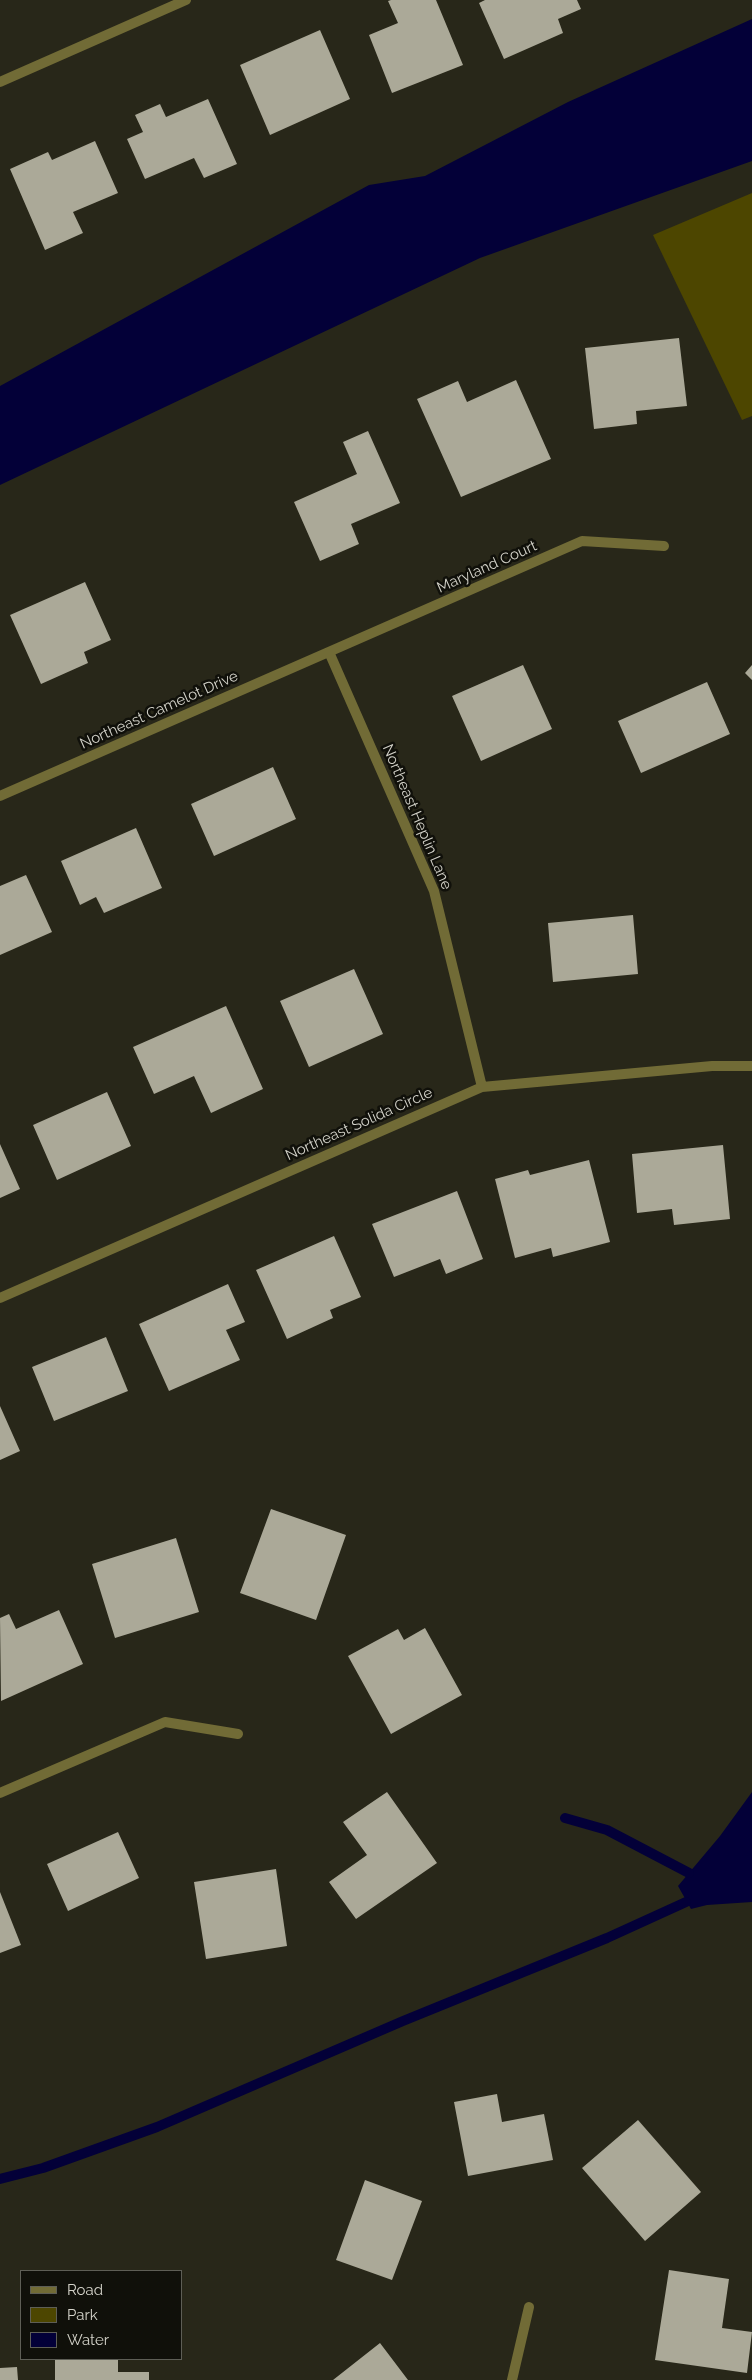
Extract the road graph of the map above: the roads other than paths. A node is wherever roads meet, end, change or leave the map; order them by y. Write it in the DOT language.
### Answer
graph roads {
  1 [pos="186,0"];
  2 [pos="0,82"];
  3 [pos="664,546"];
  4 [pos="329,652"];
  5 [pos="0,796"];
  6 [pos="752,1066"];
  7 [pos="482,1087"];
  8 [pos="0,1298"];
  9 [pos="238,1734"];
  10 [pos="0,1793"];
  11 [pos="529,2307"];
  12 [pos="512,2380"];
  1 -- 2 [label="street"];
  3 -- 4 [label="street, Maryland Court"];
  4 -- 5 [label="street, Northeast Camelot Drive"];
  4 -- 7 [label="street, Northeast Heplin Lane"];
  6 -- 7 [label="street, Northeast Solida Circle"];
  7 -- 8 [label="street, Northeast Solida Circle"];
  9 -- 10 [label="street"];
  11 -- 12 [label="street"];
}
